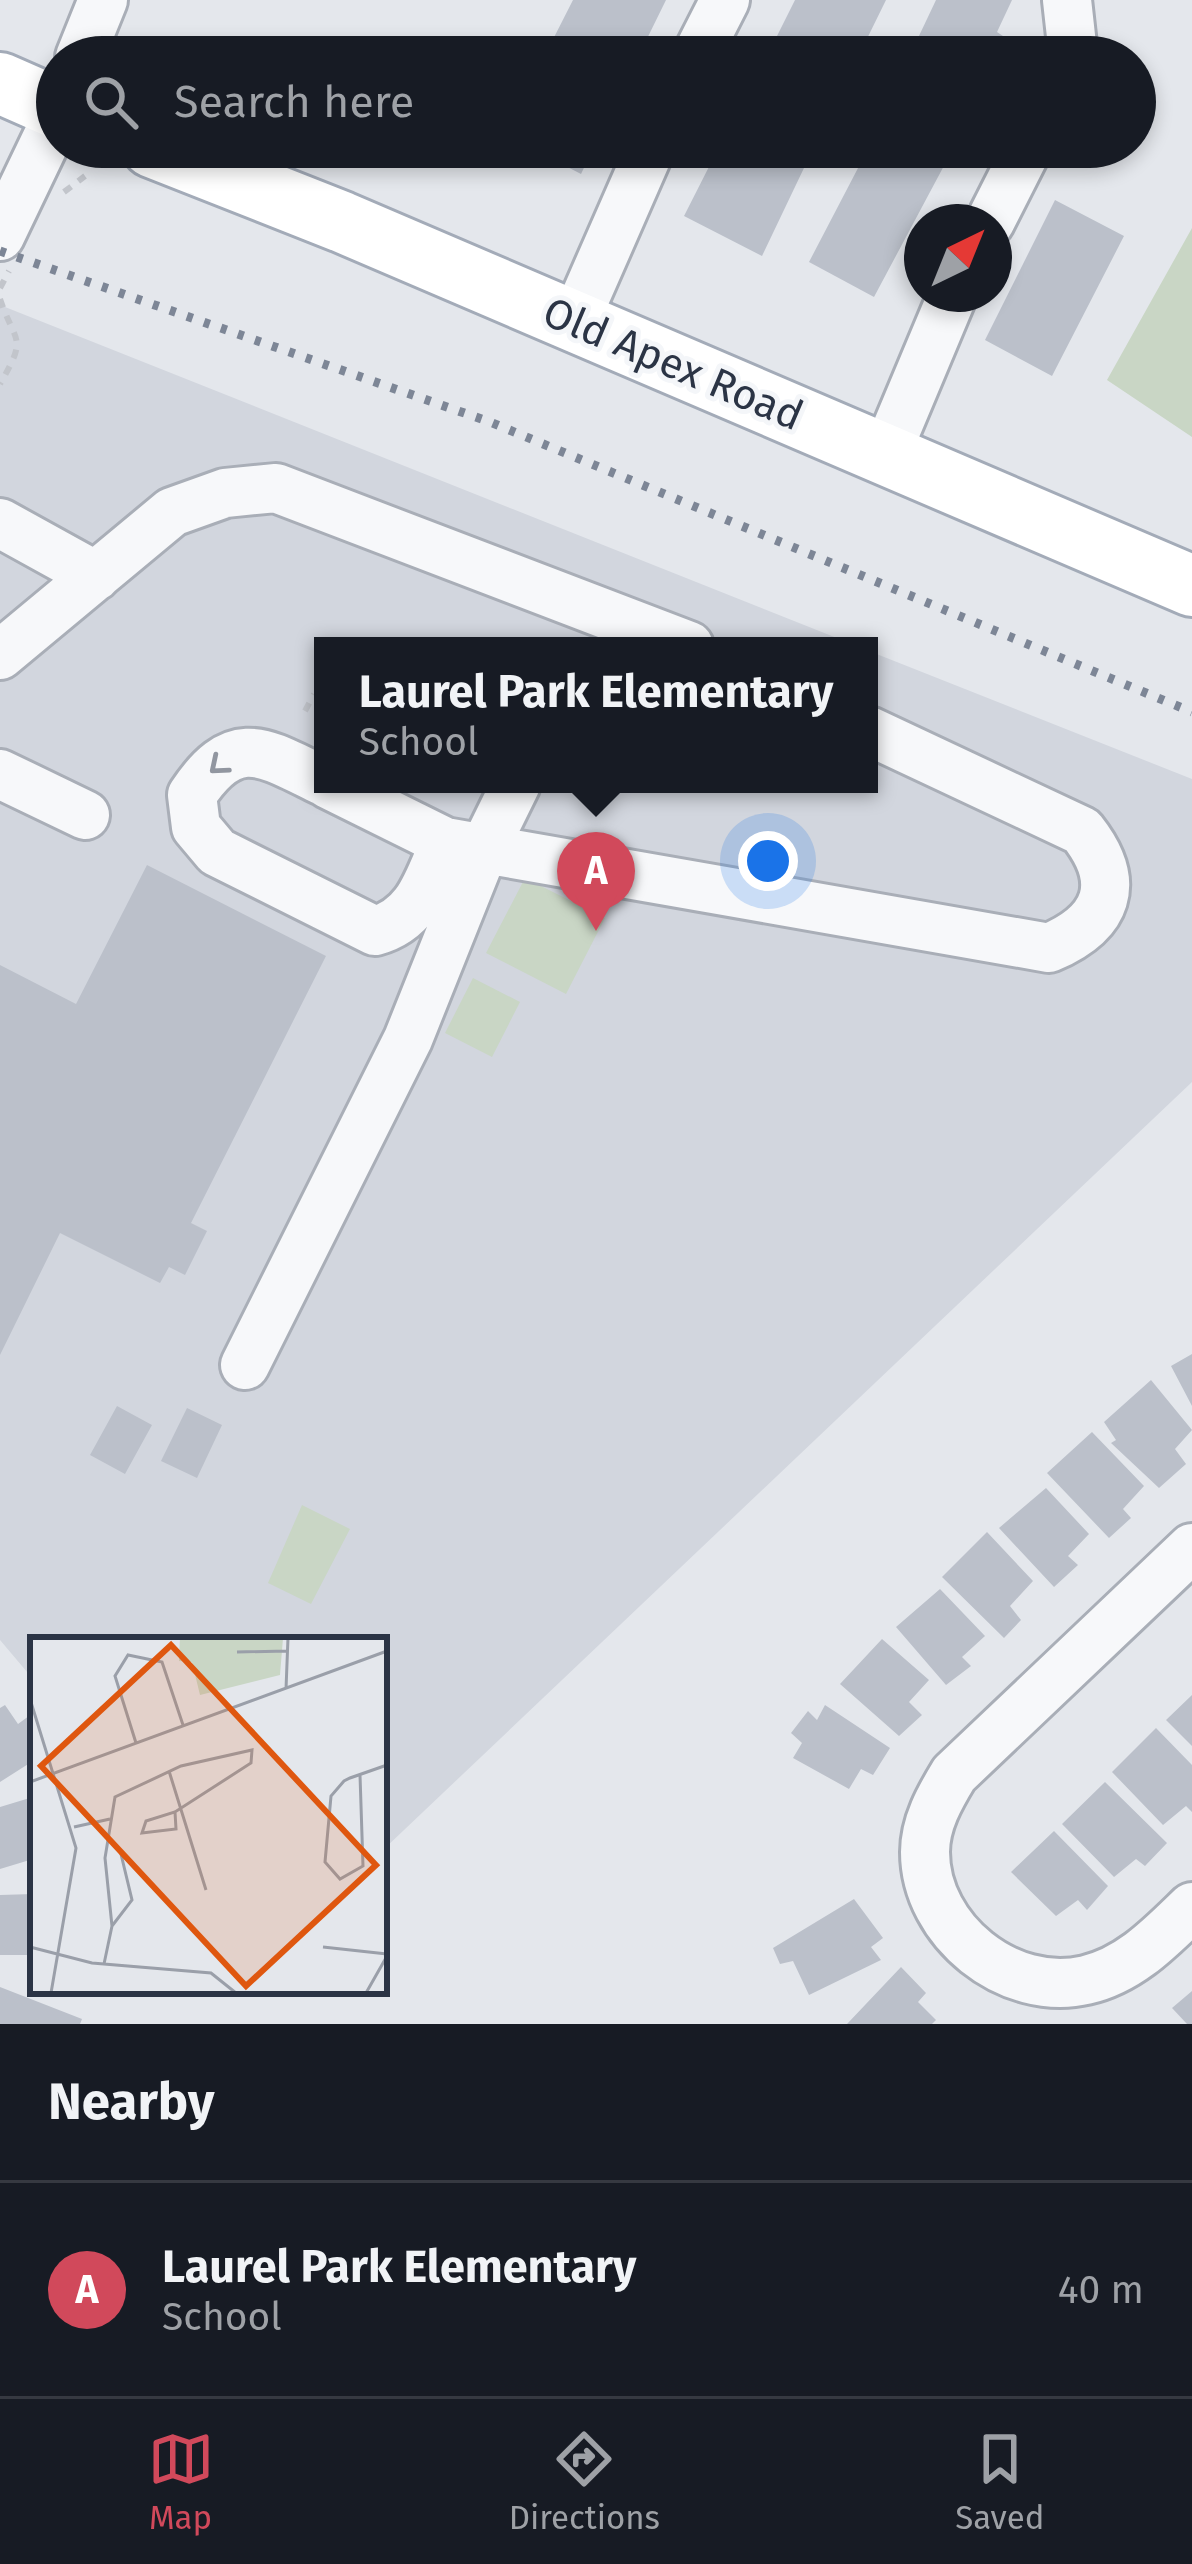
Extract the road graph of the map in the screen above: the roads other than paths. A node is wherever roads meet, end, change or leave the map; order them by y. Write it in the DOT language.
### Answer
graph roads {
  1 [pos="103,0"];
  2 [pos="725,0"];
  3 [pos="1067,0"];
  4 [pos="88,36"];
  5 [pos="707,36"];
  6 [pos="1071,36"];
  7 [pos="0,83"];
  8 [pos="36,99"];
  9 [pos="36,161"];
  10 [pos="205,168"];
  11 [pos="642,168"];
  12 [pos="1017,168"];
  13 [pos="999,204"];
  14 [pos="0,236"];
  15 [pos="945,312"];
  16 [pos="574,323"];
  17 [pos="886,454"];
  18 [pos="0,523"];
  19 [pos="96,575"];
  20 [pos="1192,586"];
  21 [pos="593,629"];
  22 [pos="638,637"];
  23 [pos="0,655"];
  24 [pos="878,734"];
  25 [pos="0,776"];
  26 [pos="314,777"];
  27 [pos="348,793"];
  28 [pos="509,793"];
  29 [pos="85,815"];
  30 [pos="465,846"];
  31 [pos="245,1365"];
  32 [pos="1192,1548"];
  33 [pos="1192,1907"];
  1 -- 4 [label="street"];
  2 -- 5 [label="street"];
  3 -- 6 [label="street"];
  7 -- 8 [label="main road"];
  9 -- 14 [label="street"];
  10 -- 16 [label="main road, Old Apex Road"];
  11 -- 16 [label="street"];
  12 -- 13 [label="street"];
  15 -- 17 [label="street"];
  16 -- 17 [label="main road, Old Apex Road"];
  17 -- 20 [label="main road, Old Apex Road"];
  18 -- 19 [label="street"];
  19 -- 21 [label="street"];
  19 -- 23 [label="street"];
  21 -- 22 [label="street"];
  24 -- 30 [label="street"];
  25 -- 29 [label="street"];
  26 -- 30 [label="street, one-way"];
  27 -- 30 [label="street"];
  28 -- 30 [label="street"];
  30 -- 31 [label="street"];
  32 -- 33 [label="street"];
}
